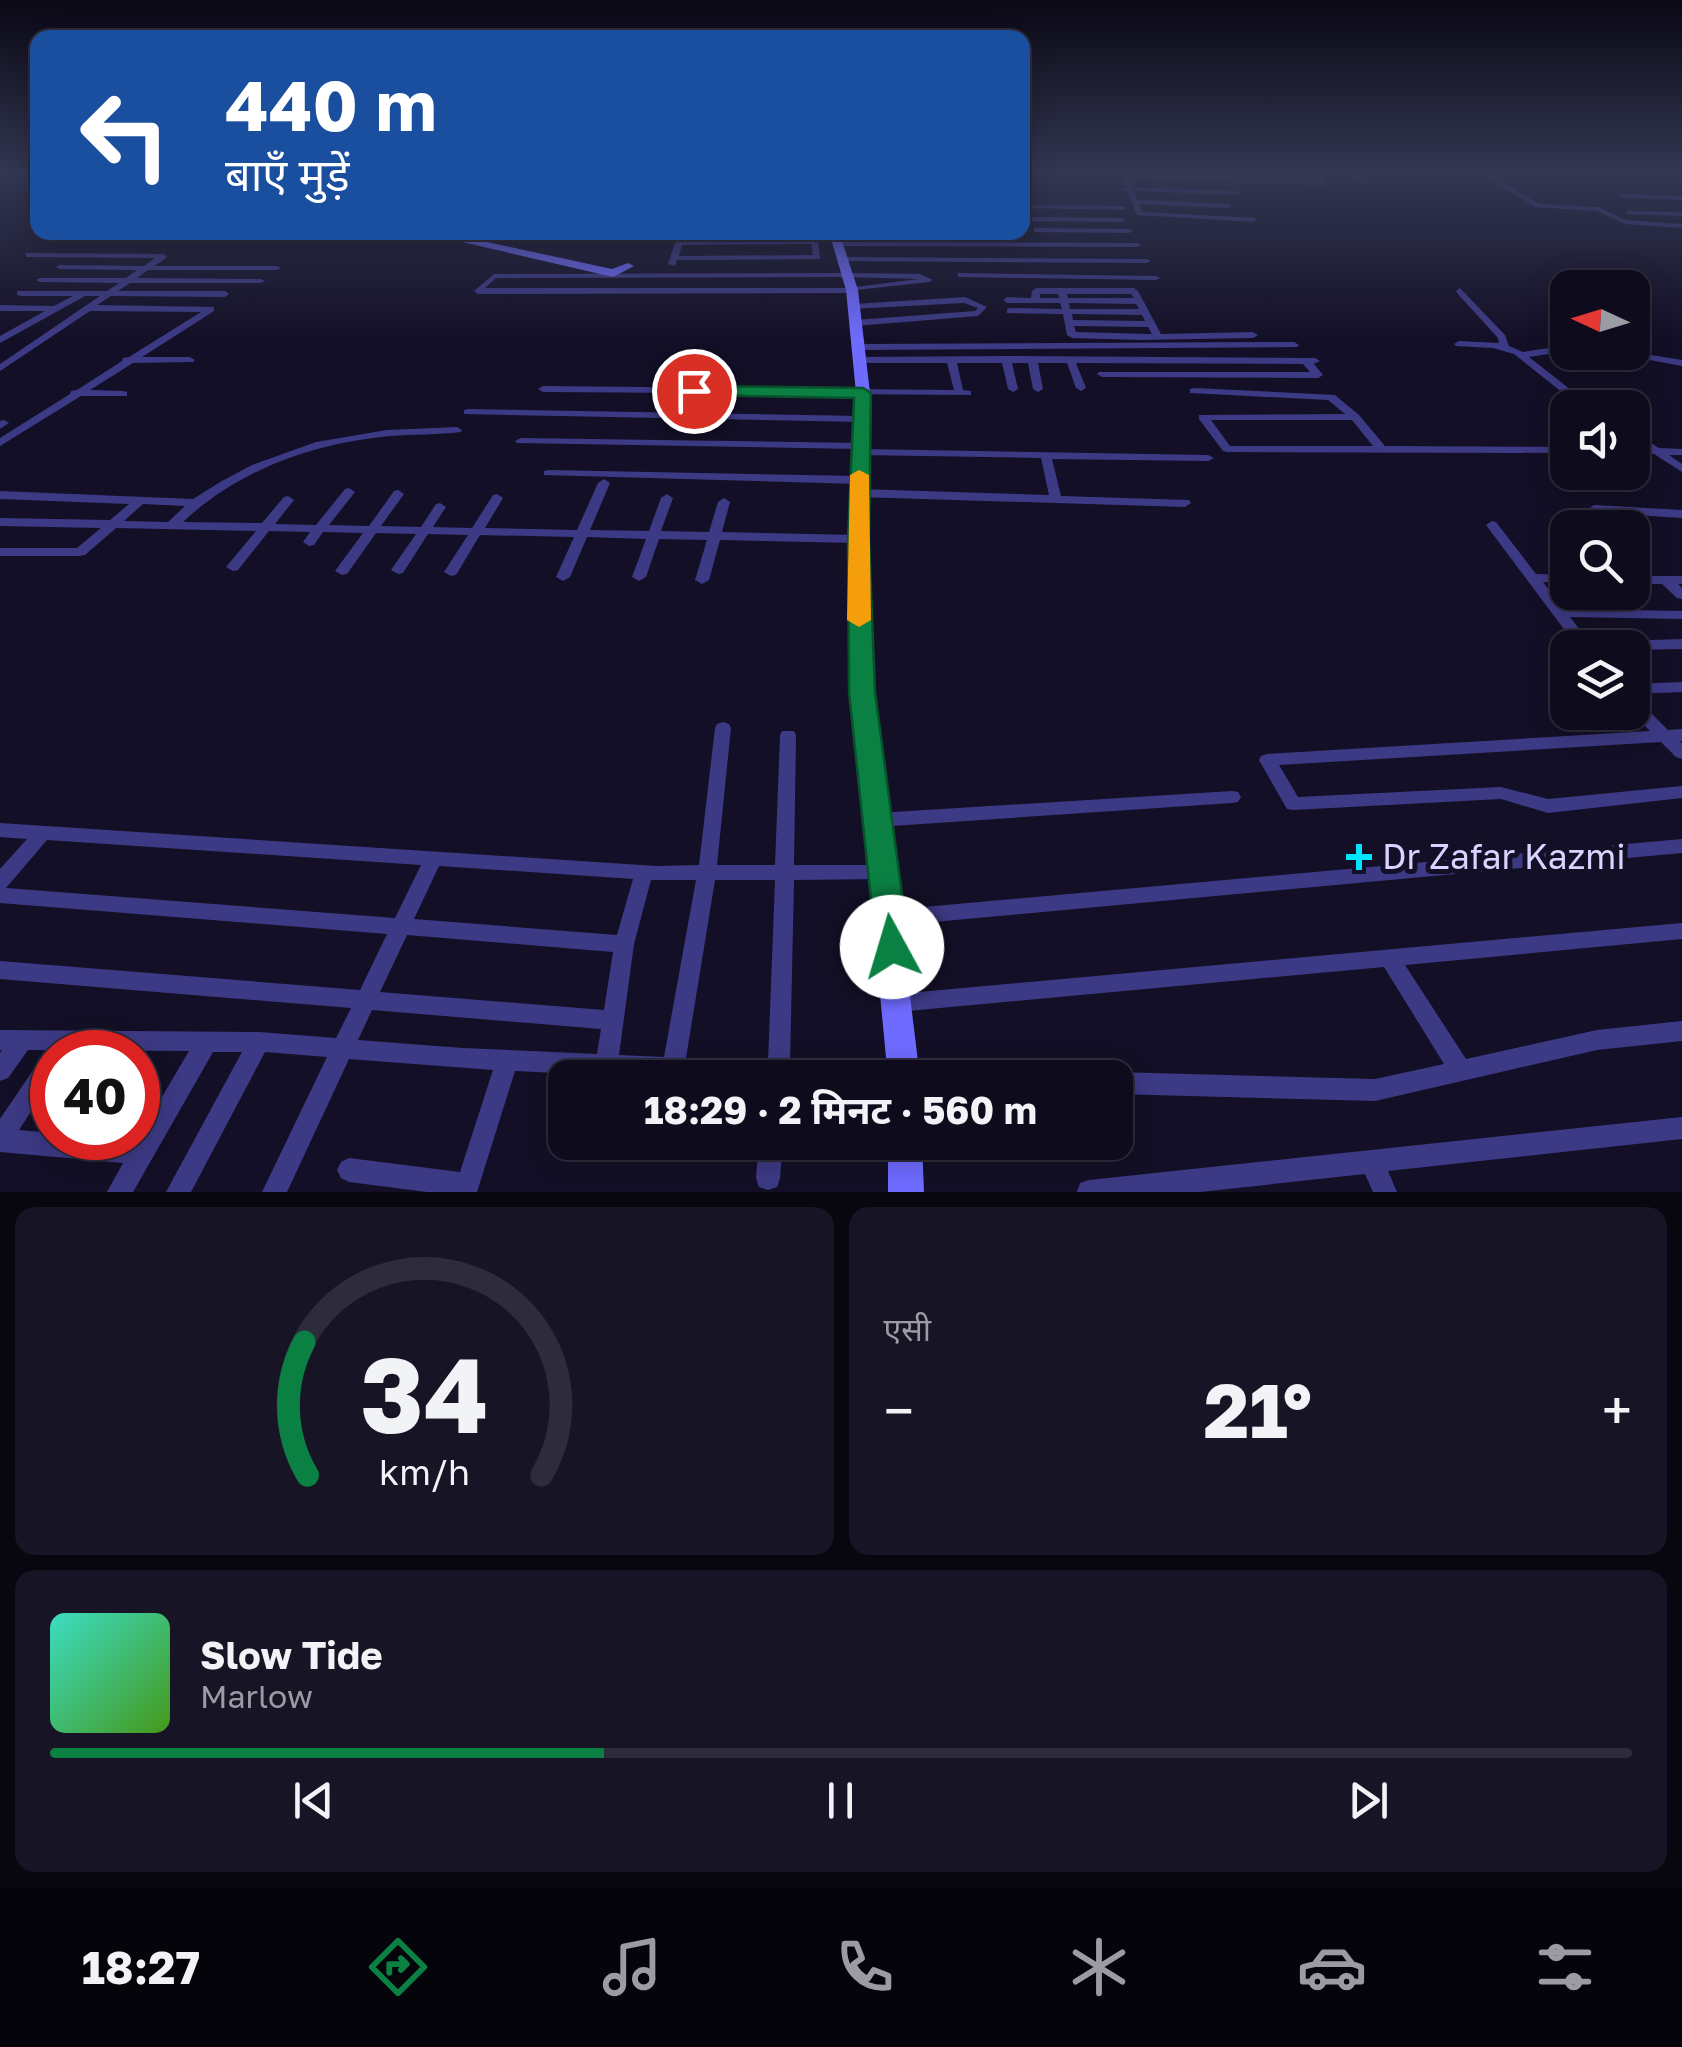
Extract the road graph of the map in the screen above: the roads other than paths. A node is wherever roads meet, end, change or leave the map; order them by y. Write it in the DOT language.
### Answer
graph roads {
  1 [pos="1127,229"];
  2 [pos="1037,230"];
  3 [pos="1129,232"];
  4 [pos="461,240"];
  5 [pos="495,240"];
  6 [pos="954,244"];
  7 [pos="1042,244"];
  8 [pos="1137,245"];
  9 [pos="28,255"];
  10 [pos="956,260"];
  11 [pos="1018,260"];
  12 [pos="1147,260"];
  13 [pos="60,267"];
  14 [pos="146,268"];
  15 [pos="277,268"];
  16 [pos="841,270"];
  17 [pos="706,275"];
  18 [pos="961,275"];
  19 [pos="1021,276"];
  20 [pos="40,280"];
  21 [pos="128,280"];
  22 [pos="261,281"];
  23 [pos="702,290"];
  24 [pos="1460,291"];
  25 [pos="20,292"];
  26 [pos="82,293"];
  27 [pos="110,294"];
  28 [pos="225,294"];
  29 [pos="966,300"];
  30 [pos="1008,300"];
  31 [pos="67,302"];
  32 [pos="94,305"];
  33 [pos="0,308"];
  34 [pos="54,309"];
  35 [pos="1010,312"];
  36 [pos="1145,312"];
  37 [pos="1068,318"];
  38 [pos="1151,324"];
  39 [pos="0,327"];
  40 [pos="22,328"];
  41 [pos="1253,334"];
  42 [pos="1156,335"];
  43 [pos="0,340"];
  44 [pos="1459,344"];
  45 [pos="1188,345"];
  46 [pos="1294,345"];
  47 [pos="1504,347"];
  48 [pos="1550,351"];
  49 [pos="859,354"];
  50 [pos="1520,355"];
  51 [pos="1650,358"];
  52 [pos="1006,359"];
  53 [pos="1032,359"];
  54 [pos="1070,359"];
  55 [pos="1095,359"];
  56 [pos="125,360"];
  57 [pos="190,360"];
  58 [pos="952,360"];
  59 [pos="1197,360"];
  60 [pos="1682,363"];
  61 [pos="0,368"];
  62 [pos="1102,374"];
  63 [pos="1204,376"];
  64 [pos="1082,388"];
  65 [pos="543,389"];
  66 [pos="1014,389"];
  67 [pos="1038,389"];
  68 [pos="1109,390"];
  69 [pos="1566,390"];
  70 [pos="666,391"];
  71 [pos="720,391"];
  72 [pos="1194,391"];
  73 [pos="863,392"];
  74 [pos="74,393"];
  75 [pos="123,394"];
  76 [pos="468,412"];
  77 [pos="615,412"];
  78 [pos="658,413"];
  79 [pos="713,414"];
  80 [pos="1356,417"];
  81 [pos="862,418"];
  82 [pos="458,430"];
  83 [pos="521,441"];
  84 [pos="602,442"];
  85 [pos="0,443"];
  86 [pos="704,444"];
  87 [pos="1650,445"];
  88 [pos="861,449"];
  89 [pos="1382,450"];
  90 [pos="1550,450"];
  91 [pos="1650,450"];
  92 [pos="1658,450"];
  93 [pos="1682,452"];
  94 [pos="1046,455"];
  95 [pos="1208,458"];
  96 [pos="1682,468"];
  97 [pos="548,474"];
  98 [pos="604,484"];
  99 [pos="859,487"];
  100 [pos="350,492"];
  101 [pos="398,494"];
  102 [pos="0,495"];
  103 [pos="497,498"];
  104 [pos="667,498"];
  105 [pos="1056,499"];
  106 [pos="288,500"];
  107 [pos="139,502"];
  108 [pos="724,502"];
  109 [pos="196,503"];
  110 [pos="1185,503"];
  111 [pos="440,507"];
  112 [pos="1594,509"];
  113 [pos="1682,514"];
  114 [pos="0,522"];
  115 [pos="114,524"];
  116 [pos="172,524"];
  117 [pos="1492,526"];
  118 [pos="270,527"];
  119 [pos="321,528"];
  120 [pos="374,529"];
  121 [pos="425,530"];
  122 [pos="477,531"];
  123 [pos="582,534"];
  124 [pos="655,535"];
  125 [pos="715,536"];
  126 [pos="858,539"];
  127 [pos="309,542"];
  128 [pos="0,552"];
  129 [pos="233,567"];
  130 [pos="398,570"];
  131 [pos="342,572"];
  132 [pos="451,572"];
  133 [pos="640,576"];
  134 [pos="564,577"];
  135 [pos="1532,578"];
  136 [pos="1550,578"];
  137 [pos="702,580"];
  138 [pos="1650,580"];
  139 [pos="1665,580"];
  140 [pos="1682,580"];
  141 [pos="1682,596"];
  142 [pos="1559,613"];
  143 [pos="1682,615"];
  144 [pos="1682,644"];
  145 [pos="1682,686"];
  146 [pos="1650,689"];
  147 [pos="1650,718"];
  148 [pos="723,728"];
  149 [pos="788,735"];
  150 [pos="1673,736"];
  151 [pos="1682,753"];
  152 [pos="1682,792"];
  153 [pos="1232,797"];
  154 [pos="876,820"];
  155 [pos="0,830"];
  156 [pos="42,832"];
  157 [pos="1682,846"];
  158 [pos="432,861"];
  159 [pos="782,872"];
  160 [pos="884,872"];
  161 [pos="644,873"];
  162 [pos="707,873"];
  163 [pos="0,882"];
  164 [pos="0,895"];
  165 [pos="890,918"];
  166 [pos="402,924"];
  167 [pos="1682,931"];
  168 [pos="624,944"];
  169 [pos="1388,958"];
  170 [pos="0,970"];
  171 [pos="366,1000"];
  172 [pos="897,1003"];
  173 [pos="613,1020"];
  174 [pos="1682,1031"];
  175 [pos="12,1040"];
  176 [pos="207,1042"];
  177 [pos="259,1042"];
  178 [pos="160,1043"];
  179 [pos="340,1048"];
  180 [pos="508,1059"];
  181 [pos="548,1060"];
  182 [pos="608,1060"];
  183 [pos="675,1060"];
  184 [pos="779,1060"];
  185 [pos="899,1060"];
  186 [pos="0,1071"];
  187 [pos="1462,1072"];
  188 [pos="1133,1083"];
  189 [pos="30,1094"];
  190 [pos="160,1120"];
  191 [pos="1682,1128"];
  192 [pos="0,1140"];
  193 [pos="30,1143"];
  194 [pos="136,1160"];
  195 [pos="770,1160"];
  196 [pos="905,1160"];
  197 [pos="1372,1162"];
  198 [pos="349,1170"];
  199 [pos="768,1178"];
  200 [pos="466,1188"];
  201 [pos="118,1192"];
  202 [pos="178,1192"];
  203 [pos="274,1192"];
  204 [pos="906,1192"];
  205 [pos="1090,1192"];
  206 [pos="1384,1192"];
  1 -- 3 [label="street"];
  2 -- 3 [label="street"];
  2 -- 7 [label="street"];
  3 -- 8 [label="street"];
  4 -- 5 [label="street"];
  6 -- 7 [label="street"];
  6 -- 10 [label="street"];
  6 -- 16 [label="street"];
  7 -- 8 [label="street"];
  8 -- 12 [label="street"];
  9 -- 14 [label="street"];
  10 -- 11 [label="street"];
  10 -- 16 [label="street"];
  10 -- 18 [label="street"];
  11 -- 12 [label="street"];
  11 -- 19 [label="street"];
  12 -- 19 [label="street"];
  13 -- 14 [label="street"];
  14 -- 15 [label="street"];
  14 -- 21 [label="street"];
  16 -- 16 [label="street"];
  16 -- 16 [label="street"];
  16 -- 17 [label="street"];
  16 -- 23 [label="street"];
  16 -- 29 [label="street"];
  16 -- 29 [label="street"];
  16 -- 49 [label="street"];
  17 -- 23 [label="street"];
  17 -- 23 [label="street"];
  18 -- 19 [label="street"];
  18 -- 29 [label="street"];
  20 -- 21 [label="street"];
  21 -- 22 [label="street"];
  21 -- 27 [label="street"];
  24 -- 47 [label="street"];
  25 -- 26 [label="street"];
  26 -- 27 [label="street"];
  26 -- 31 [label="street"];
  27 -- 28 [label="street"];
  27 -- 32 [label="street"];
  30 -- 37 [label="street"];
  31 -- 32 [label="street"];
  31 -- 34 [label="street"];
  32 -- 56 [label="street"];
  32 -- 61 [label="street"];
  33 -- 34 [label="street"];
  34 -- 40 [label="street"];
  35 -- 37 [label="street"];
  36 -- 37 [label="street"];
  36 -- 37 [label="street"];
  36 -- 38 [label="street"];
  37 -- 38 [label="street"];
  37 -- 42 [label="street"];
  37 -- 45 [label="street"];
  37 -- 49 [label="street"];
  38 -- 42 [label="street"];
  39 -- 40 [label="street"];
  40 -- 43 [label="street"];
  41 -- 42 [label="street"];
  44 -- 47 [label="street"];
  45 -- 46 [label="street"];
  45 -- 59 [label="street"];
  47 -- 50 [label="street"];
  48 -- 50 [label="street"];
  49 -- 58 [label="street"];
  49 -- 73 [label="street"];
  50 -- 69 [label="street"];
  51 -- 60 [label="street"];
  52 -- 53 [label="street"];
  52 -- 58 [label="street"];
  52 -- 66 [label="street"];
  53 -- 54 [label="street"];
  53 -- 67 [label="street"];
  54 -- 55 [label="street"];
  54 -- 64 [label="street"];
  55 -- 59 [label="street"];
  55 -- 62 [label="street"];
  56 -- 57 [label="street"];
  56 -- 74 [label="street"];
  58 -- 73 [label="street"];
  59 -- 63 [label="street"];
  59 -- 63 [label="street"];
  62 -- 63 [label="street"];
  62 -- 68 [label="street"];
  65 -- 70 [label="street"];
  70 -- 71 [label="street"];
  70 -- 78 [label="street"];
  71 -- 73 [label="street"];
  71 -- 79 [label="street"];
  72 -- 80 [label="street"];
  73 -- 81 [label="street"];
  74 -- 75 [label="street"];
  74 -- 85 [label="street"];
  76 -- 77 [label="street"];
  77 -- 78 [label="street"];
  77 -- 84 [label="street"];
  78 -- 79 [label="street"];
  79 -- 81 [label="street"];
  79 -- 86 [label="street"];
  80 -- 89 [label="street"];
  80 -- 89 [label="street"];
  81 -- 88 [label="street"];
  82 -- 109 [label="street"];
  83 -- 84 [label="street"];
  84 -- 86 [label="street"];
  86 -- 88 [label="street"];
  87 -- 92 [label="street"];
  88 -- 94 [label="street"];
  88 -- 99 [label="street"];
  89 -- 90 [label="street"];
  91 -- 92 [label="street"];
  92 -- 93 [label="street"];
  92 -- 96 [label="street"];
  94 -- 95 [label="street"];
  94 -- 105 [label="street"];
  97 -- 99 [label="street"];
  98 -- 123 [label="street"];
  99 -- 105 [label="street"];
  99 -- 126 [label="street"];
  100 -- 119 [label="street"];
  101 -- 120 [label="street"];
  102 -- 107 [label="street"];
  103 -- 122 [label="street"];
  104 -- 124 [label="street"];
  105 -- 110 [label="street"];
  106 -- 118 [label="street"];
  107 -- 109 [label="street"];
  107 -- 115 [label="street"];
  108 -- 125 [label="street"];
  109 -- 116 [label="street"];
  111 -- 121 [label="street"];
  112 -- 113 [label="street"];
  114 -- 115 [label="street"];
  115 -- 116 [label="street"];
  115 -- 128 [label="street"];
  116 -- 118 [label="street"];
  117 -- 135 [label="street"];
  118 -- 119 [label="street"];
  118 -- 129 [label="street"];
  119 -- 120 [label="street"];
  119 -- 127 [label="street"];
  120 -- 121 [label="street"];
  120 -- 131 [label="street"];
  121 -- 122 [label="street"];
  121 -- 130 [label="street"];
  122 -- 123 [label="street"];
  122 -- 132 [label="street"];
  123 -- 124 [label="street"];
  123 -- 134 [label="street"];
  124 -- 125 [label="street"];
  124 -- 133 [label="street"];
  125 -- 126 [label="street"];
  125 -- 137 [label="street"];
  126 -- 154 [label="street"];
  135 -- 136 [label="street"];
  135 -- 142 [label="street"];
  138 -- 139 [label="street"];
  139 -- 140 [label="street"];
  139 -- 141 [label="street"];
  142 -- 143 [label="street"];
  142 -- 144 [label="street"];
  145 -- 146 [label="street"];
  147 -- 150 [label="street"];
  148 -- 162 [label="street"];
  149 -- 159 [label="street"];
  150 -- 151 [label="street"];
  150 -- 152 [label="street"];
  153 -- 154 [label="street"];
  154 -- 160 [label="street"];
  155 -- 156 [label="street"];
  156 -- 158 [label="street"];
  156 -- 163 [label="street"];
  157 -- 165 [label="street"];
  158 -- 161 [label="street"];
  158 -- 166 [label="street"];
  159 -- 160 [label="street"];
  159 -- 162 [label="street"];
  159 -- 184 [label="street"];
  160 -- 165 [label="street"];
  161 -- 162 [label="street"];
  161 -- 168 [label="street"];
  162 -- 183 [label="street"];
  164 -- 166 [label="street"];
  165 -- 172 [label="street"];
  166 -- 168 [label="street"];
  166 -- 171 [label="street"];
  167 -- 169 [label="street"];
  168 -- 173 [label="street"];
  169 -- 172 [label="street"];
  169 -- 187 [label="street"];
  170 -- 171 [label="street"];
  171 -- 173 [label="street"];
  171 -- 179 [label="street"];
  172 -- 185 [label="street"];
  173 -- 182 [label="street"];
  174 -- 187 [label="street"];
  175 -- 186 [label="street"];
  176 -- 177 [label="street"];
  176 -- 178 [label="street"];
  176 -- 190 [label="street"];
  177 -- 179 [label="street"];
  177 -- 202 [label="street"];
  179 -- 180 [label="street"];
  179 -- 203 [label="street"];
  180 -- 181 [label="street"];
  180 -- 200 [label="street"];
  187 -- 188 [label="street"];
  189 -- 192 [label="street"];
  191 -- 197 [label="street"];
  192 -- 193 [label="street"];
  194 -- 201 [label="street"];
  195 -- 199 [label="street"];
  196 -- 204 [label="street"];
  197 -- 205 [label="street"];
  197 -- 206 [label="street"];
  198 -- 200 [label="street"];
}
